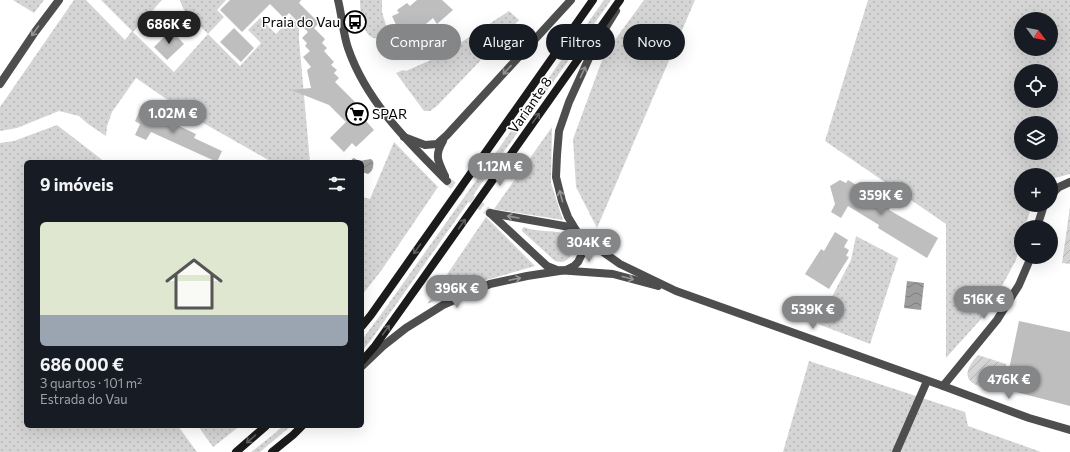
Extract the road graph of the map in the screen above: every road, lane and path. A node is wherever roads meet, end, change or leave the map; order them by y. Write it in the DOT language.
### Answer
graph roads {
  1 [pos="59,0"];
  2 [pos="571,0"];
  3 [pos="593,0"];
  4 [pos="620,0"];
  5 [pos="623,0"];
  6 [pos="339,2"];
  7 [pos="0,84"];
  8 [pos="447,135"];
  9 [pos="404,137"];
  10 [pos="1070,182"];
  11 [pos="1058,188"];
  12 [pos="577,234"];
  13 [pos="1028,264"];
  14 [pos="561,271"];
  15 [pos="676,291"];
  16 [pos="364,324"];
  17 [pos="364,359"];
  18 [pos="364,364"];
  19 [pos="927,381"];
  20 [pos="942,386"];
  21 [pos="264,428"];
  22 [pos="300,428"];
  23 [pos="1070,430"];
  24 [pos="236,452"];
  25 [pos="272,452"];
  26 [pos="896,452"];
  1 -- 7 [label="street, one-way"];
  2 -- 8 [label="street, one-way"];
  3 -- 16 [label="main road, Variante 8, one-way"];
  17 -- 4 [label="main road, Variante 8, one-way"];
  12 -- 5 [label="street, one-way"];
  6 -- 9 [label="street"];
  8 -- 9 [label="street"];
  8 -- 9 [label="street"];
  10 -- 11 [label="street"];
  12 -- 14 [label="street"];
  12 -- 14 [label="street, one-way"];
  12 -- 15 [label="street"];
  13 -- 20 [label="street"];
  14 -- 15 [label="street, one-way"];
  18 -- 14 [label="street, one-way"];
  15 -- 19 [label="street"];
  19 -- 20 [label="street"];
  19 -- 26 [label="street"];
  20 -- 23 [label="street"];
  21 -- 24 [label="main road, one-way"];
  22 -- 25 [label="main road"];
}
